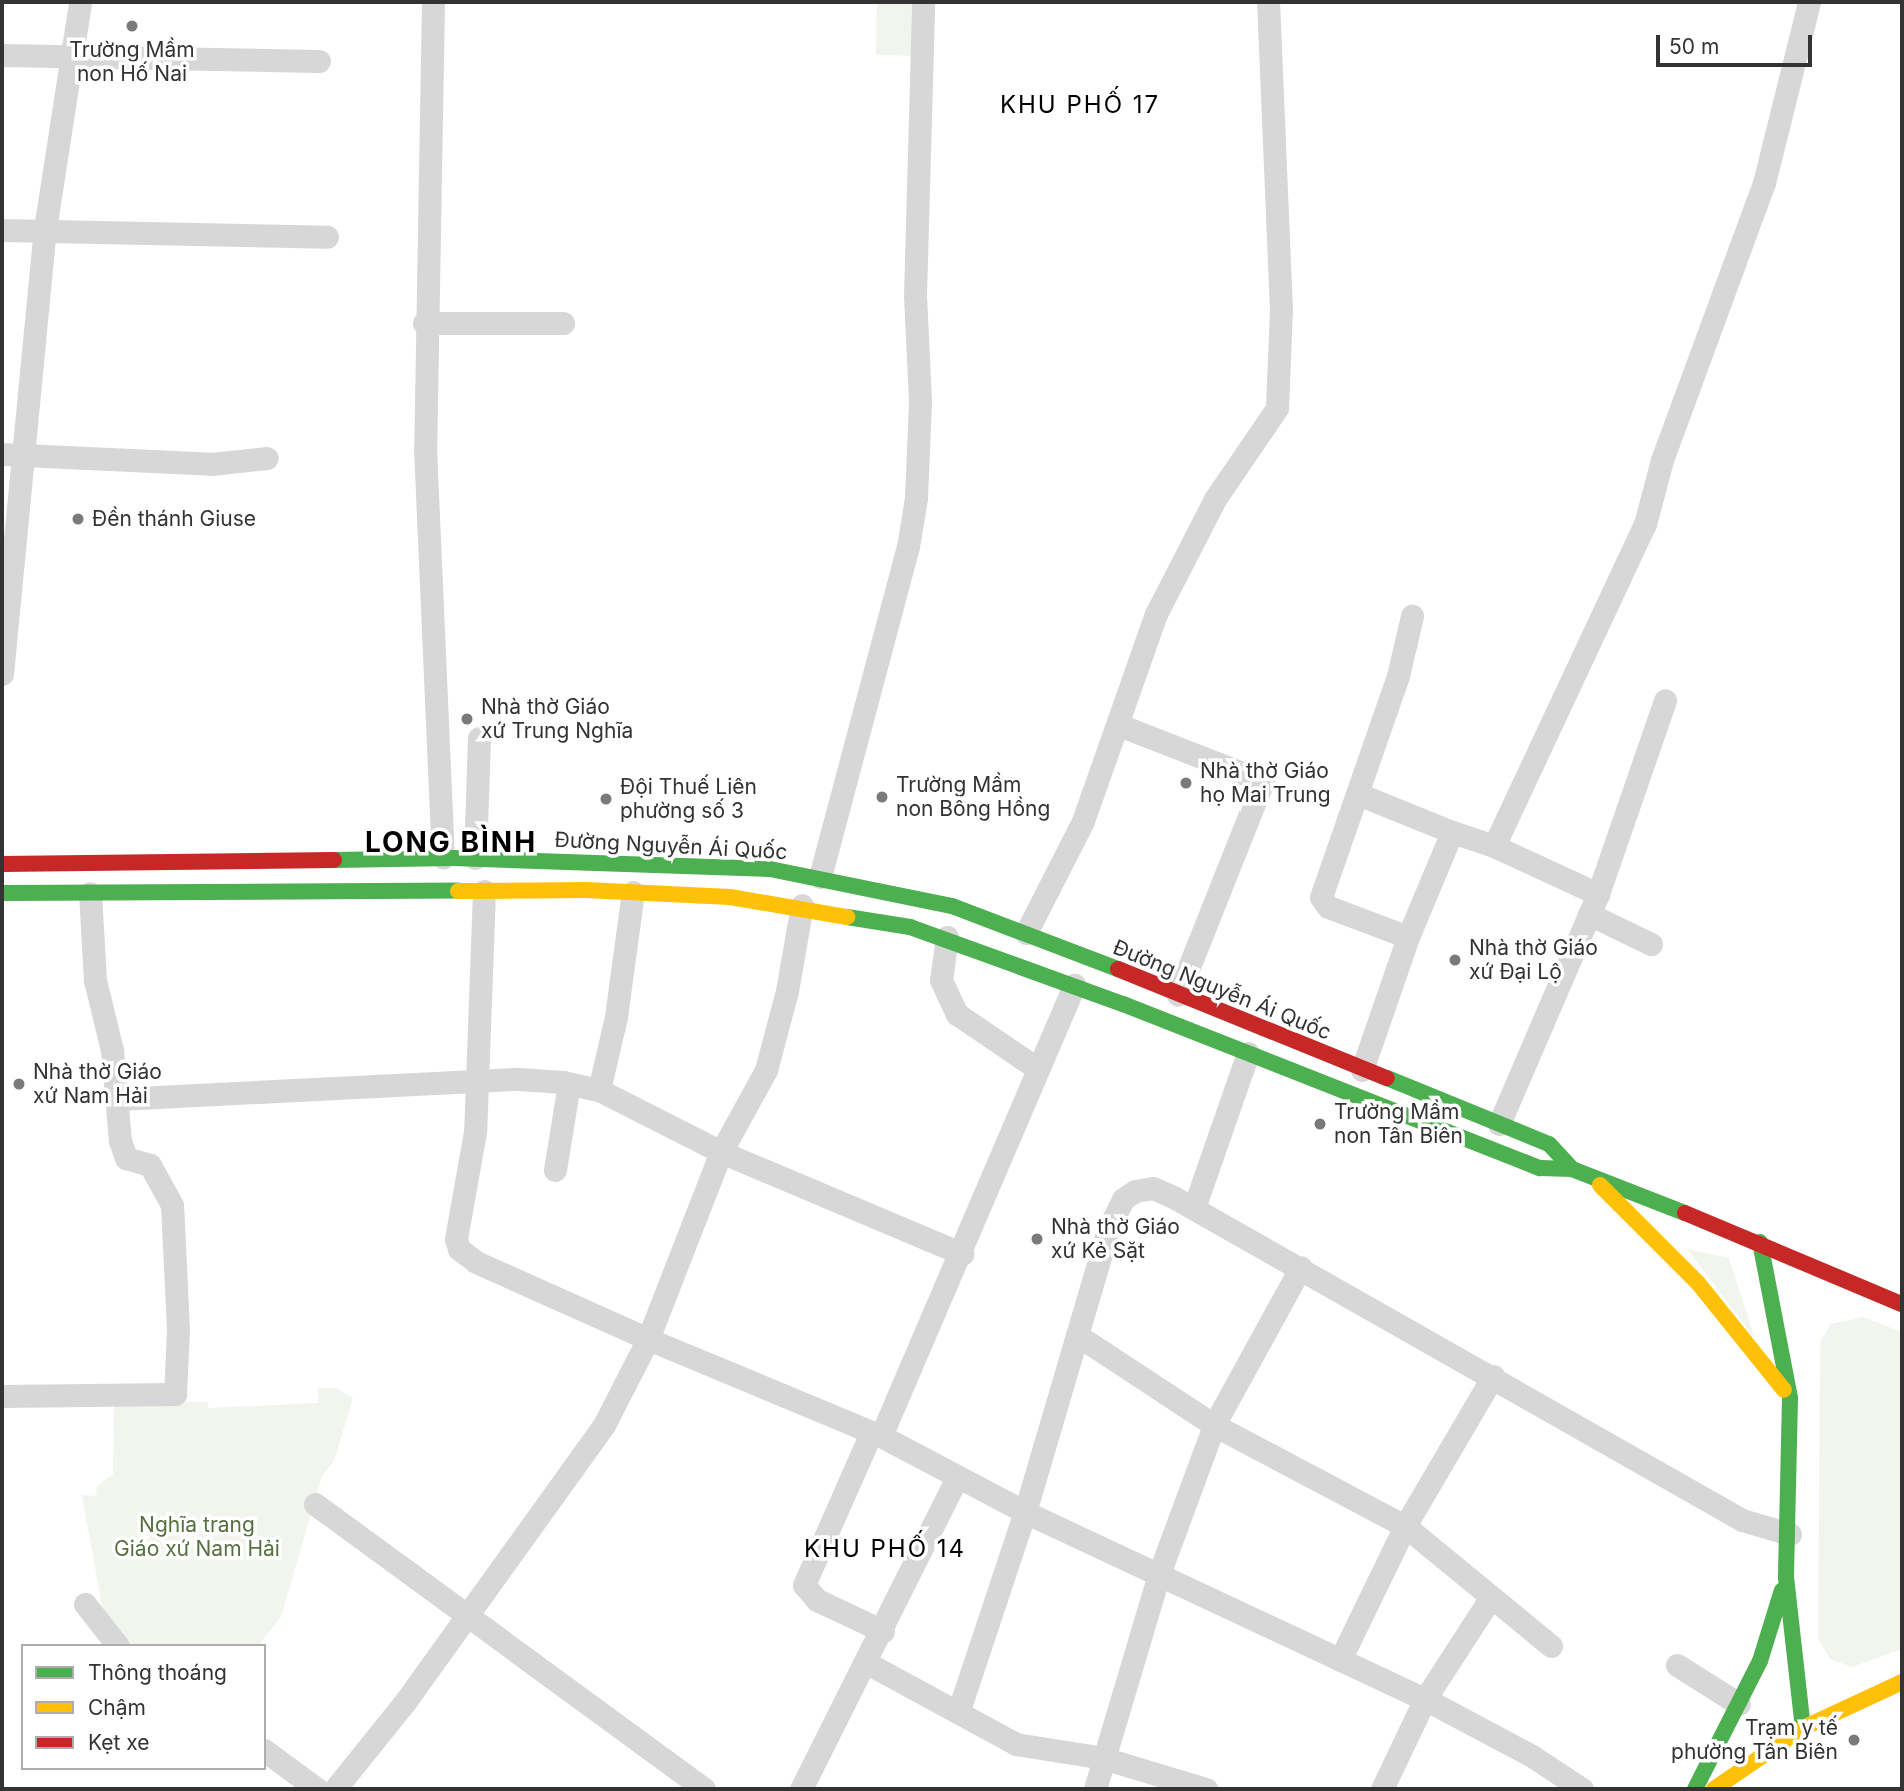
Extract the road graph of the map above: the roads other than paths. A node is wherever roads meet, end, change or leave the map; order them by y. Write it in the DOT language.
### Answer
graph roads {
  1 [pos="80,2"];
  2 [pos="433,2"];
  3 [pos="923,2"];
  4 [pos="1268,2"];
  5 [pos="1809,2"];
  6 [pos="2,55"];
  7 [pos="75,56"];
  8 [pos="319,61"];
  9 [pos="46,229"];
  10 [pos="2,230"];
  11 [pos="327,237"];
  12 [pos="424,323"];
  13 [pos="562,323"];
  14 [pos="12,454"];
  15 [pos="267,458"];
  16 [pos="1412,616"];
  17 [pos="2,674"];
  18 [pos="1665,700"];
  19 [pos="1119,725"];
  20 [pos="479,738"];
  21 [pos="1358,794"];
  22 [pos="1452,832"];
  23 [pos="1494,846"];
  24 [pos="443,859"];
  25 [pos="475,859"];
  26 [pos="2,864"];
  27 [pos="820,877"];
  28 [pos="444,891"];
  29 [pos="484,891"];
  30 [pos="633,892"];
  31 [pos="2,893"];
  32 [pos="90,893"];
  33 [pos="1594,904"];
  34 [pos="802,905"];
  35 [pos="1026,933"];
  36 [pos="947,937"];
  37 [pos="1408,937"];
  38 [pos="1651,944"];
  39 [pos="1074,985"];
  40 [pos="1178,995"];
  41 [pos="1248,1053"];
  42 [pos="1038,1069"];
  43 [pos="1362,1070"];
  44 [pos="476,1081"];
  45 [pos="569,1084"];
  46 [pos="599,1090"];
  47 [pos="118,1099"];
  48 [pos="1499,1124"];
  49 [pos="721,1152"];
  50 [pos="1572,1169"];
  51 [pos="555,1170"];
  52 [pos="1592,1177"];
  53 [pos="1195,1208"];
  54 [pos="1760,1242"];
  55 [pos="962,1254"];
  56 [pos="1301,1267"];
  57 [pos="1902,1304"];
  58 [pos="1077,1335"];
  59 [pos="648,1339"];
  60 [pos="1493,1376"];
  61 [pos="2,1396"];
  62 [pos="1790,1398"];
  63 [pos="1214,1425"];
  64 [pos="876,1435"];
  65 [pos="957,1477"];
  66 [pos="315,1504"];
  67 [pos="1025,1511"];
  68 [pos="1405,1526"];
  69 [pos="1790,1534"];
  70 [pos="1159,1574"];
  71 [pos="1786,1577"];
  72 [pos="1491,1597"];
  73 [pos="85,1604"];
  74 [pos="467,1616"];
  75 [pos="883,1631"];
  76 [pos="116,1644"];
  77 [pos="1551,1646"];
  78 [pos="1340,1660"];
  79 [pos="867,1664"];
  80 [pos="1677,1665"];
  81 [pos="1902,1682"];
  82 [pos="1425,1699"];
  83 [pos="1739,1704"];
  84 [pos="958,1710"];
  85 [pos="1803,1728"];
  86 [pos="266,1751"];
  87 [pos="1103,1758"];
  88 [pos="1728,1785"];
  89 [pos="317,1789"];
  90 [pos="335,1789"];
  91 [pos="704,1789"];
  92 [pos="801,1789"];
  93 [pos="1095,1789"];
  94 [pos="1206,1789"];
  95 [pos="1382,1789"];
  96 [pos="1582,1789"];
  97 [pos="1695,1789"];
  1 -- 7 [label="street"];
  2 -- 12 [label="street"];
  3 -- 27 [label="street"];
  4 -- 19 [label="street"];
  5 -- 23 [label="street"];
  6 -- 7 [label="street"];
  7 -- 8 [label="street"];
  7 -- 9 [label="street"];
  9 -- 10 [label="street"];
  9 -- 11 [label="street"];
  9 -- 14 [label="street"];
  12 -- 13 [label="street"];
  12 -- 24 [label="street"];
  14 -- 15 [label="street"];
  14 -- 17 [label="street"];
  16 -- 21 [label="street"];
  18 -- 33 [label="street"];
  19 -- 35 [label="street"];
  19 -- 40 [label="street"];
  20 -- 25 [label="street"];
  21 -- 22 [label="street"];
  21 -- 37 [label="street"];
  22 -- 23 [label="street"];
  22 -- 37 [label="street"];
  23 -- 33 [label="street"];
  24 -- 25 [label="main road, Đường Nguyễn Ái Quốc"];
  24 -- 26 [label="main road, Đường Nguyễn Ái Quốc"];
  24 -- 28 [label="main road"];
  25 -- 27 [label="main road, Đường Nguyễn Ái Quốc"];
  27 -- 35 [label="main road, Đường Nguyễn Ái Quốc"];
  28 -- 29 [label="main road, Đường Nguyễn Ái Quốc"];
  28 -- 32 [label="main road, Đường Nguyễn Ái Quốc"];
  29 -- 30 [label="main road, Đường Nguyễn Ái Quốc"];
  29 -- 44 [label="street"];
  30 -- 34 [label="main road, Đường Nguyễn Ái Quốc"];
  30 -- 46 [label="street"];
  31 -- 32 [label="main road, Đường Nguyễn Ái Quốc"];
  32 -- 47 [label="street"];
  33 -- 38 [label="street"];
  33 -- 48 [label="street"];
  34 -- 36 [label="main road, Đường Nguyễn Ái Quốc"];
  34 -- 49 [label="street"];
  35 -- 40 [label="main road, Đường Nguyễn Ái Quốc"];
  36 -- 39 [label="main road, Đường Nguyễn Ái Quốc"];
  36 -- 42 [label="street"];
  37 -- 43 [label="street"];
  39 -- 41 [label="main road, Đường Nguyễn Ái Quốc"];
  39 -- 42 [label="street"];
  40 -- 43 [label="main road, Đường Nguyễn Ái Quốc"];
  41 -- 50 [label="main road, Đường Nguyễn Ái Quốc"];
  41 -- 53 [label="street"];
  42 -- 55 [label="street"];
  43 -- 48 [label="main road, Đường Nguyễn Ái Quốc"];
  44 -- 45 [label="street"];
  44 -- 47 [label="street"];
  44 -- 59 [label="street"];
  45 -- 46 [label="street"];
  45 -- 51 [label="street"];
  46 -- 49 [label="street"];
  47 -- 61 [label="street"];
  48 -- 50 [label="main road, Đường Nguyễn Ái Quốc"];
  49 -- 55 [label="street"];
  49 -- 59 [label="street"];
  50 -- 52 [label="main road, Đường Nguyễn Ái Quốc"];
  52 -- 54 [label="main road, Đường Nguyễn Ái Quốc"];
  52 -- 62 [label="main road"];
  53 -- 56 [label="street"];
  53 -- 58 [label="street"];
  54 -- 57 [label="main road, Đường Nguyễn Ái Quốc"];
  54 -- 62 [label="main road"];
  55 -- 64 [label="street"];
  56 -- 60 [label="street"];
  56 -- 63 [label="street"];
  58 -- 63 [label="street"];
  58 -- 67 [label="street"];
  59 -- 64 [label="street"];
  59 -- 74 [label="street"];
  60 -- 68 [label="street"];
  60 -- 69 [label="street"];
  62 -- 69 [label="main road"];
  63 -- 68 [label="street"];
  63 -- 70 [label="street"];
  64 -- 65 [label="street"];
  64 -- 75 [label="street"];
  65 -- 67 [label="street"];
  65 -- 75 [label="street"];
  66 -- 74 [label="street"];
  67 -- 70 [label="street"];
  67 -- 84 [label="street"];
  68 -- 72 [label="street"];
  68 -- 78 [label="street"];
  69 -- 71 [label="main road"];
  70 -- 78 [label="street"];
  70 -- 87 [label="street"];
  71 -- 83 [label="main road"];
  71 -- 85 [label="main road"];
  72 -- 77 [label="street"];
  72 -- 82 [label="street"];
  73 -- 76 [label="street"];
  74 -- 90 [label="street"];
  74 -- 91 [label="street"];
  75 -- 79 [label="street"];
  78 -- 82 [label="street"];
  79 -- 84 [label="street"];
  79 -- 92 [label="street"];
  80 -- 83 [label="street"];
  81 -- 85 [label="main road"];
  82 -- 95 [label="street"];
  82 -- 96 [label="street"];
  83 -- 97 [label="main road"];
  84 -- 87 [label="street"];
  85 -- 88 [label="main road"];
  86 -- 89 [label="street"];
  87 -- 93 [label="street"];
  87 -- 94 [label="street"];
}
